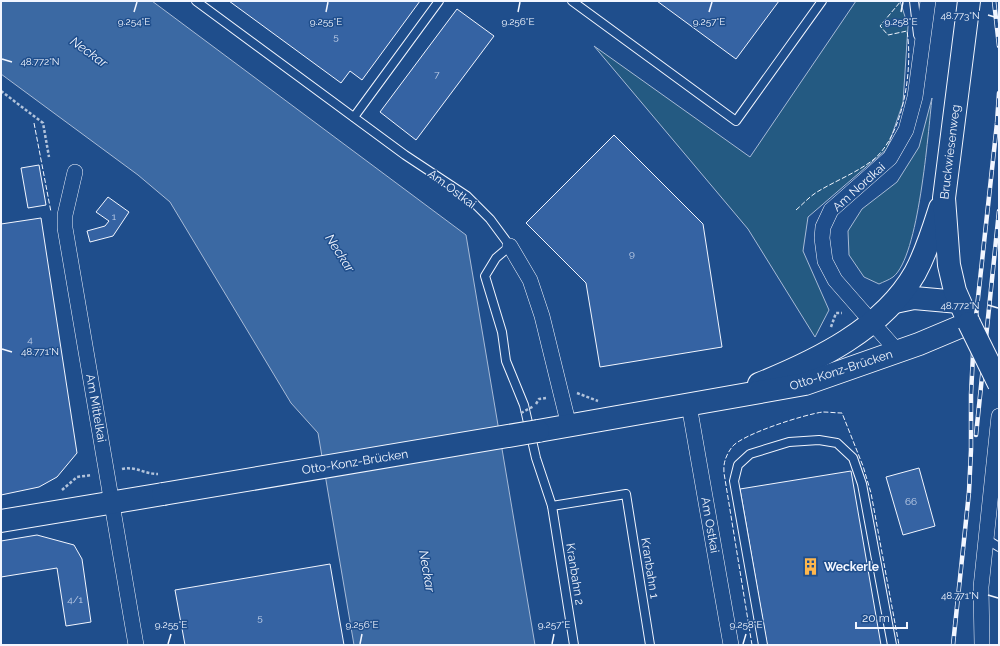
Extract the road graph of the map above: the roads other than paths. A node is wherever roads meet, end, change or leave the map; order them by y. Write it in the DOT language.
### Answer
graph roads {
  1 [pos="196,1"];
  2 [pos="439,1"];
  3 [pos="572,1"];
  4 [pos="822,1"];
  5 [pos="914,1"];
  6 [pos="928,1"];
  7 [pos="969,1"];
  8 [pos="921,58"];
  9 [pos="354,117"];
  10 [pos="75,172"];
  11 [pos="944,198"];
  12 [pos="510,246"];
  13 [pos="895,302"];
  14 [pos="959,302"];
  15 [pos="867,317"];
  16 [pos="970,323"];
  17 [pos="898,352"];
  18 [pos="800,376"];
  19 [pos="999,384"];
  20 [pos="699,403"];
  21 [pos="999,416"];
  22 [pos="568,426"];
  23 [pos="112,502"];
  24 [pos="552,506"];
  25 [pos="1,521"];
  26 [pos="986,539"];
  27 [pos="999,547"];
  28 [pos="136,645"];
  29 [pos="574,645"];
  30 [pos="650,645"];
  31 [pos="731,645"];
  32 [pos="762,645"];
  33 [pos="892,645"];
  34 [pos="982,645"];
  1 -- 9 [label="lane, Am Ostkai"];
  2 -- 9 [label="lane"];
  3 -- 4 [label="lane"];
  5 -- 8 [label="lane"];
  6 -- 8 [label="street, Am Nordkai"];
  7 -- 11 [label="main road, Bruckwiesenweg"];
  8 -- 15 [label="street, Am Nordkai"];
  9 -- 12 [label="lane, Am Ostkai"];
  10 -- 23 [label="street, Am Mittelkai"];
  11 -- 13 [label="main road, Otto-Konz-Brücken"];
  11 -- 14 [label="main road, Bruckwiesenweg"];
  12 -- 22 [label="street, Am Ostkai"];
  12 -- 24 [label="lane, Kranbahn 2"];
  13 -- 14 [label="main road"];
  13 -- 15 [label="main road, Otto-Konz-Brücken"];
  14 -- 16 [label="main road, Bruckwiesenweg"];
  15 -- 17 [label="street, Am Nordkai"];
  15 -- 18 [label="main road, Otto-Konz-Brücken"];
  16 -- 17 [label="main road, Otto-Konz-Brücken"];
  16 -- 19 [label="main road, Bruckwiesenweg, bridge"];
  17 -- 18 [label="main road, Otto-Konz-Brücken"];
  18 -- 20 [label="main road, Otto-Konz-Brücken"];
  20 -- 22 [label="main road, Otto-Konz-Brücken"];
  20 -- 31 [label="street, Am Ostkai"];
  21 -- 26 [label="street"];
  22 -- 23 [label="main road, Otto-Konz-Brücken, bridge"];
  23 -- 25 [label="main road, Otto-Konz-Brücken"];
  23 -- 28 [label="street, Am Mittelkai"];
  24 -- 29 [label="lane, Kranbahn 2"];
  24 -- 30 [label="lane, Kranbahn 1"];
  26 -- 27 [label="lane"];
  26 -- 34 [label="street"];
  32 -- 33 [label="lane"];
}
